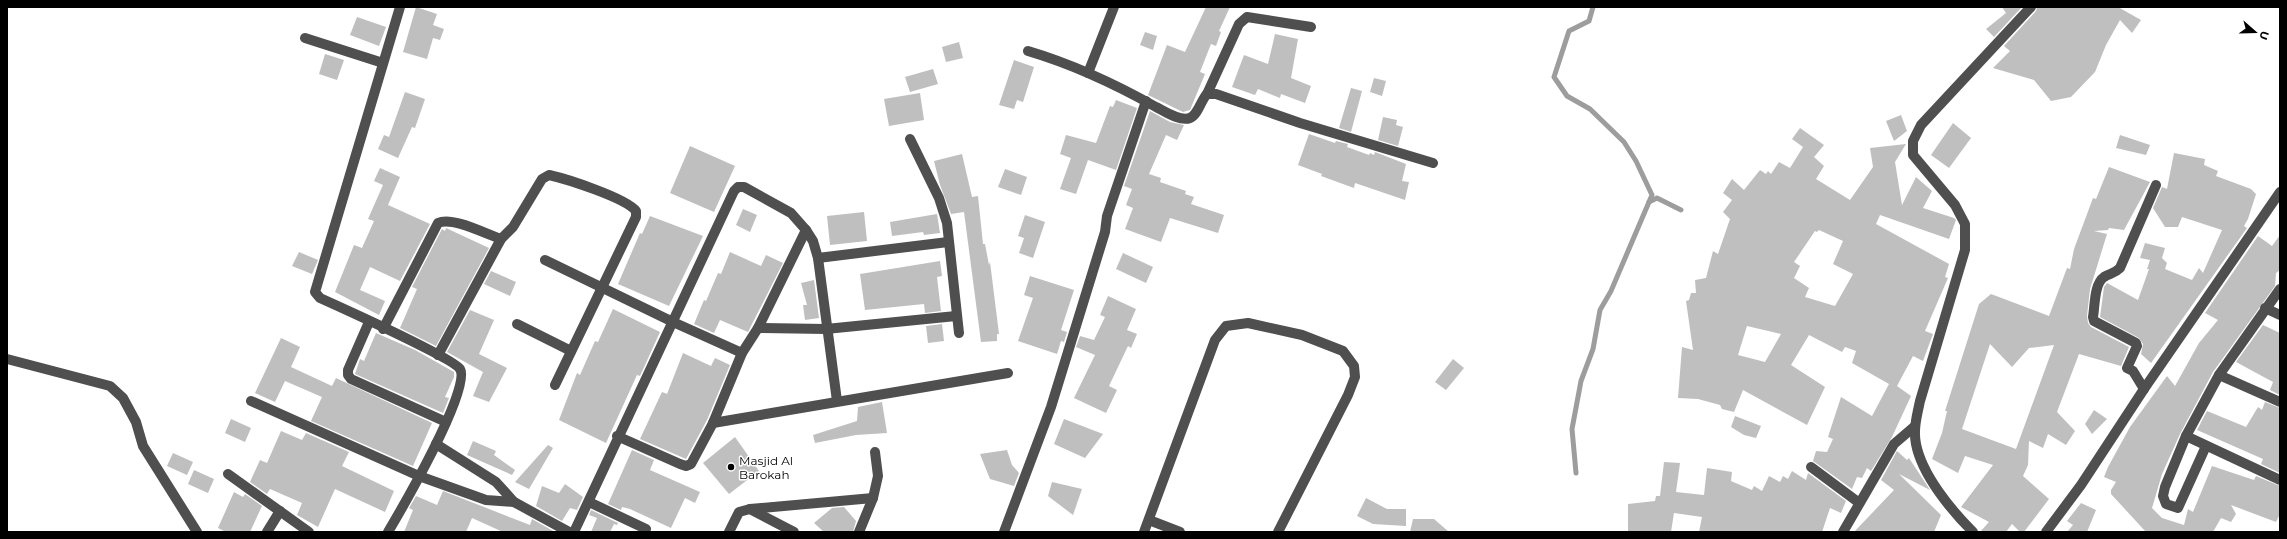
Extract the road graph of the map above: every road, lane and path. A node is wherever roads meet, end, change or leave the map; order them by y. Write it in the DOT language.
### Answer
graph roads {
  1 [pos="400,7"];
  2 [pos="1114,7"];
  3 [pos="2031,7"];
  4 [pos="1311,27"];
  5 [pos="305,38"];
  6 [pos="1028,51"];
  7 [pos="384,63"];
  8 [pos="1088,73"];
  9 [pos="1208,94"];
  10 [pos="1146,101"];
  11 [pos="910,139"];
  12 [pos="1433,163"];
  13 [pos="2156,185"];
  14 [pos="2280,192"];
  15 [pos="806,230"];
  16 [pos="501,239"];
  17 [pos="948,242"];
  18 [pos="818,258"];
  19 [pos="546,260"];
  20 [pos="602,289"];
  21 [pos="2280,289"];
  22 [pos="2265,308"];
  23 [pos="2280,315"];
  24 [pos="956,316"];
  25 [pos="369,322"];
  26 [pos="673,322"];
  27 [pos="517,324"];
  28 [pos="758,328"];
  29 [pos="383,329"];
  30 [pos="826,329"];
  31 [pos="959,333"];
  32 [pos="572,351"];
  33 [pos="742,353"];
  34 [pos="438,355"];
  35 [pos="7,359"];
  36 [pos="1008,373"];
  37 [pos="2219,375"];
  38 [pos="555,385"];
  39 [pos="2144,389"];
  40 [pos="251,401"];
  41 [pos="837,401"];
  42 [pos="2280,402"];
  43 [pos="446,422"];
  44 [pos="713,423"];
  45 [pos="1915,426"];
  46 [pos="617,436"];
  47 [pos="2186,436"];
  48 [pos="436,444"];
  49 [pos="2206,446"];
  50 [pos="875,452"];
  51 [pos="1811,467"];
  52 [pos="228,474"];
  53 [pos="419,476"];
  54 [pos="2280,480"];
  55 [pos="873,498"];
  56 [pos="514,502"];
  57 [pos="590,502"];
  58 [pos="1858,502"];
  59 [pos="750,509"];
  60 [pos="280,511"];
  61 [pos="1149,520"];
  62 [pos="646,529"];
  63 [pos="197,532"];
  64 [pos="267,532"];
  65 [pos="307,532"];
  66 [pos="388,532"];
  67 [pos="569,532"];
  68 [pos="574,532"];
  69 [pos="729,532"];
  70 [pos="794,532"];
  71 [pos="859,532"];
  72 [pos="1004,532"];
  73 [pos="1144,532"];
  74 [pos="1180,532"];
  75 [pos="1278,532"];
  76 [pos="1843,532"];
  77 [pos="1973,532"];
  78 [pos="2046,532"];
  1 -- 7 [label="street"];
  2 -- 8 [label="street"];
  3 -- 45 [label="street"];
  4 -- 9 [label="street"];
  5 -- 7 [label="street"];
  6 -- 8 [label="street"];
  7 -- 25 [label="street"];
  8 -- 10 [label="street"];
  9 -- 10 [label="street"];
  9 -- 12 [label="street"];
  10 -- 72 [label="street"];
  11 -- 17 [label="street"];
  13 -- 39 [label="street"];
  14 -- 39 [label="street"];
  15 -- 18 [label="street"];
  15 -- 26 [label="street"];
  15 -- 28 [label="street"];
  16 -- 20 [label="street"];
  16 -- 29 [label="street"];
  16 -- 34 [label="street"];
  17 -- 18 [label="street"];
  17 -- 24 [label="street"];
  18 -- 30 [label="street"];
  19 -- 20 [label="street"];
  20 -- 26 [label="street"];
  20 -- 32 [label="street"];
  21 -- 22 [label="street"];
  22 -- 23 [label="street"];
  22 -- 37 [label="street"];
  24 -- 30 [label="street"];
  24 -- 31 [label="street"];
  25 -- 29 [label="street"];
  25 -- 43 [label="street"];
  26 -- 33 [label="street"];
  26 -- 46 [label="street"];
  27 -- 32 [label="street"];
  28 -- 30 [label="street"];
  28 -- 33 [label="street"];
  29 -- 34 [label="street"];
  30 -- 41 [label="street"];
  32 -- 38 [label="street"];
  33 -- 44 [label="street"];
  34 -- 43 [label="street"];
  35 -- 63 [label="street"];
  36 -- 41 [label="street"];
  37 -- 42 [label="street"];
  37 -- 47 [label="street"];
  39 -- 78 [label="street"];
  40 -- 53 [label="street"];
  41 -- 44 [label="street"];
  43 -- 48 [label="street"];
  44 -- 46 [label="street"];
  45 -- 58 [label="street"];
  45 -- 77 [label="street"];
  46 -- 57 [label="street"];
  47 -- 49 [label="street"];
  47 -- 49 [label="street"];
  48 -- 53 [label="street"];
  48 -- 56 [label="street"];
  49 -- 54 [label="street"];
  50 -- 55 [label="street"];
  51 -- 58 [label="street"];
  52 -- 60 [label="street"];
  53 -- 56 [label="street"];
  53 -- 66 [label="street"];
  55 -- 59 [label="street"];
  55 -- 71 [label="street"];
  56 -- 67 [label="street"];
  57 -- 62 [label="street"];
  57 -- 68 [label="street"];
  58 -- 76 [label="street"];
  59 -- 69 [label="street"];
  59 -- 70 [label="street"];
  60 -- 64 [label="street"];
  60 -- 65 [label="street"];
  61 -- 73 [label="street"];
  61 -- 74 [label="street"];
  61 -- 75 [label="street"];
}
